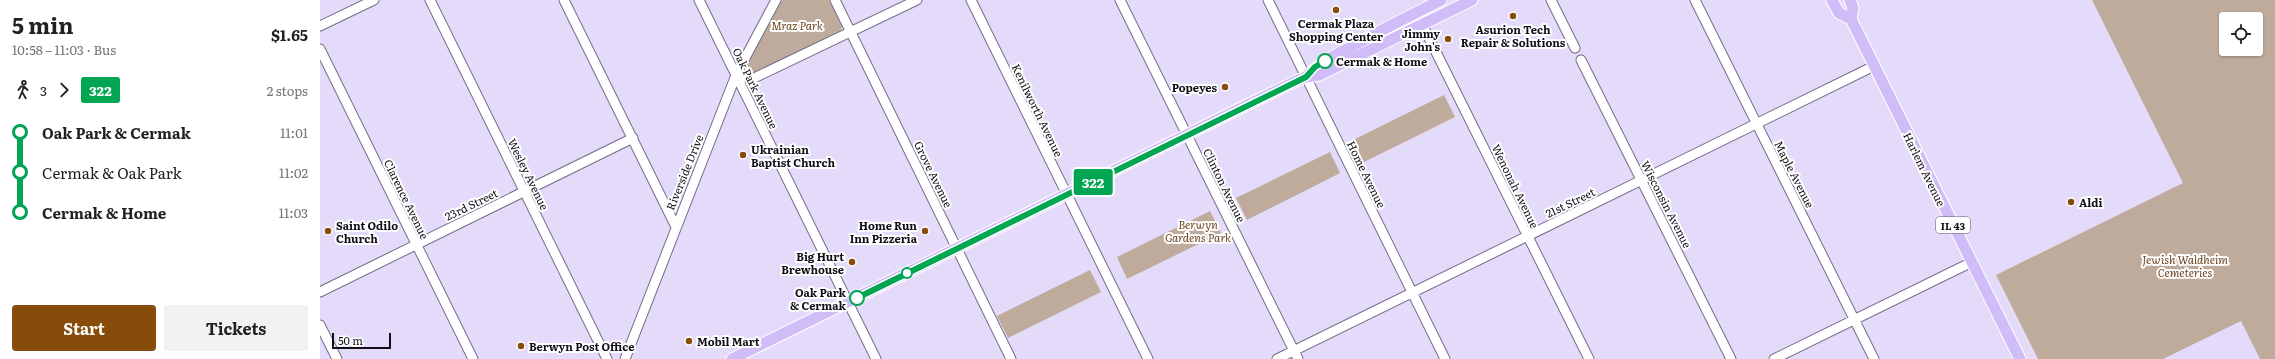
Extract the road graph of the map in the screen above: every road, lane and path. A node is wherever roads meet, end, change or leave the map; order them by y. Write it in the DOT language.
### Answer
graph roads {
  1 [pos="374,0"];
  2 [pos="430,0"];
  3 [pos="564,0"];
  4 [pos="699,0"];
  5 [pos="776,0"];
  6 [pos="835,0"];
  7 [pos="917,0"];
  8 [pos="971,0"];
  9 [pos="1120,0"];
  10 [pos="1268,0"];
  11 [pos="1441,0"];
  12 [pos="1472,0"];
  13 [pos="1551,0"];
  14 [pos="1832,0"];
  15 [pos="1850,0"];
  16 [pos="1696,2"];
  17 [pos="1851,20"];
  18 [pos="1422,24"];
  19 [pos="320,26"];
  20 [pos="851,33"];
  21 [pos="1575,48"];
  22 [pos="320,49"];
  23 [pos="1581,60"];
  24 [pos="1874,66"];
  25 [pos="736,74"];
  26 [pos="1306,77"];
  27 [pos="1756,124"];
  28 [pos="1187,135"];
  29 [pos="633,138"];
  30 [pos="1641,180"];
  31 [pos="524,192"];
  32 [pos="1067,194"];
  33 [pos="675,225"];
  34 [pos="1527,236"];
  35 [pos="416,245"];
  36 [pos="957,248"];
  37 [pos="1972,262"];
  38 [pos="320,292"];
  39 [pos="1412,292"];
  40 [pos="848,303"];
  41 [pos="1854,320"];
  42 [pos="320,325"];
  43 [pos="1296,355"];
  44 [pos="738,358"];
  45 [pos="337,359"];
  46 [pos="473,359"];
  47 [pos="607,359"];
  48 [pos="625,359"];
  49 [pos="876,359"];
  50 [pos="1011,359"];
  51 [pos="1148,359"];
  52 [pos="1277,359"];
  53 [pos="1445,359"];
  54 [pos="1589,359"];
  55 [pos="1731,359"];
  56 [pos="1774,359"];
  57 [pos="1874,359"];
  58 [pos="2020,359"];
  1 -- 19 [label="street"];
  2 -- 31 [label="street, Wesley Avenue"];
  3 -- 29 [label="street"];
  4 -- 25 [label="street, Oak Park Avenue"];
  5 -- 25 [label="street, Riverside Drive"];
  6 -- 20 [label="street, Grove Avenue"];
  7 -- 20 [label="street"];
  8 -- 32 [label="street, Kenilworth Avenue"];
  9 -- 28 [label="street, Clinton Avenue"];
  10 -- 26 [label="street, Home Avenue"];
  11 -- 26 [label="main road"];
  12 -- 18 [label="main road"];
  13 -- 21 [label="street"];
  14 -- 17 [label="main road, IL 43"];
  15 -- 17 [label="main road, IL 43"];
  16 -- 27 [label="street, Maple Avenue"];
  17 -- 24 [label="main road, IL 43"];
  18 -- 26 [label="main road"];
  18 -- 34 [label="street, Wenonah Avenue"];
  20 -- 25 [label="street"];
  20 -- 36 [label="street, Grove Avenue"];
  22 -- 35 [label="street, Clarence Avenue"];
  23 -- 30 [label="street, Wisconsin Avenue"];
  24 -- 27 [label="street, 21st Street"];
  24 -- 37 [label="main road, Harlem Avenue / IL 43"];
  25 -- 33 [label="street, Riverside Drive"];
  25 -- 40 [label="street, Oak Park Avenue"];
  26 -- 28 [label="main road"];
  26 -- 39 [label="street, Home Avenue"];
  27 -- 30 [label="street, 21st Street"];
  27 -- 41 [label="street, Maple Avenue"];
  28 -- 32 [label="main road"];
  28 -- 43 [label="street, Clinton Avenue"];
  29 -- 31 [label="street, 23rd Street"];
  29 -- 33 [label="street"];
  30 -- 34 [label="street, 21st Street"];
  30 -- 55 [label="street, Wisconsin Avenue"];
  31 -- 35 [label="street, 23rd Street"];
  31 -- 47 [label="street, Wesley Avenue"];
  32 -- 36 [label="main road"];
  32 -- 51 [label="street, Kenilworth Avenue"];
  33 -- 48 [label="street, Riverside Drive"];
  34 -- 39 [label="street, 21st Street"];
  34 -- 54 [label="street, Wenonah Avenue"];
  35 -- 38 [label="street, 23rd Street"];
  35 -- 46 [label="street, Clarence Avenue"];
  36 -- 40 [label="main road"];
  36 -- 50 [label="street, Grove Avenue"];
  37 -- 41 [label="street"];
  37 -- 58 [label="main road, Harlem Avenue / IL 43"];
  39 -- 43 [label="street, 21st Street"];
  39 -- 53 [label="street, Home Avenue"];
  40 -- 44 [label="main road"];
  40 -- 49 [label="street, Oak Park Avenue"];
  41 -- 56 [label="street"];
  41 -- 57 [label="street, Maple Avenue"];
  42 -- 45 [label="street"];
  43 -- 52 [label="street, 21st Street"];
}
